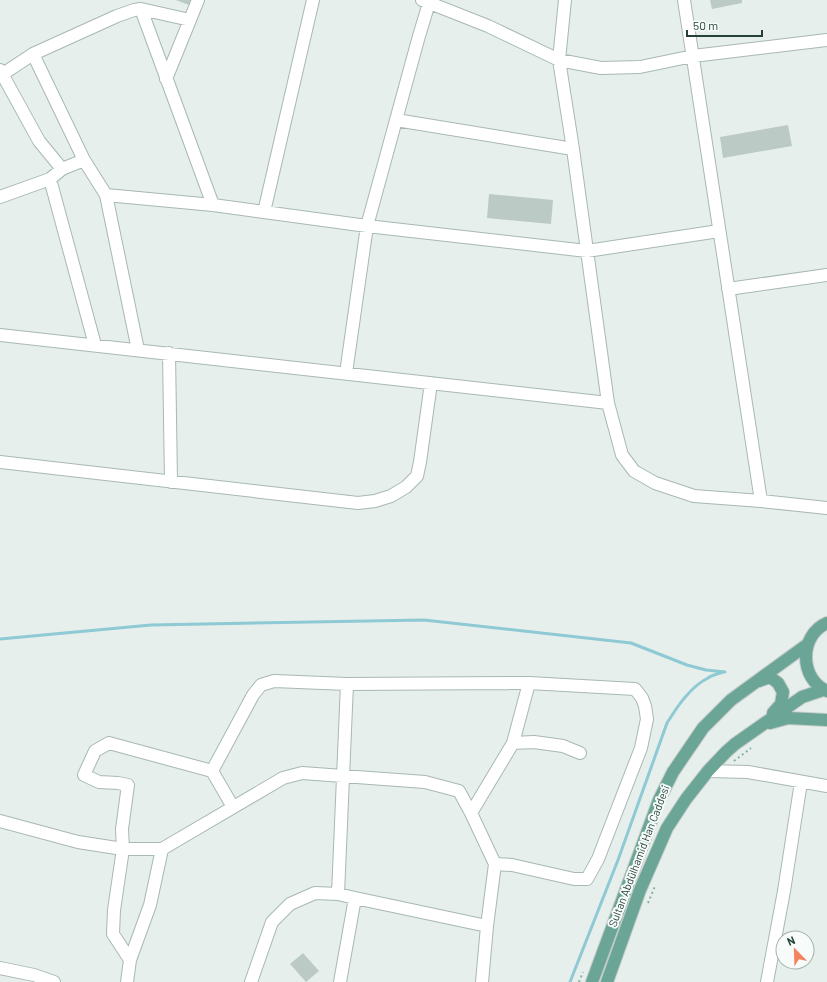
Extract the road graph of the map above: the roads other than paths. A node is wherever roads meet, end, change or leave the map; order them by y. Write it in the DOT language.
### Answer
graph roads {
  1 [pos="198,0"];
  2 [pos="313,0"];
  3 [pos="565,0"];
  4 [pos="684,0"];
  5 [pos="426,1"];
  6 [pos="448,5"];
  7 [pos="141,10"];
  8 [pos="190,20"];
  9 [pos="827,40"];
  10 [pos="33,54"];
  11 [pos="693,56"];
  12 [pos="559,60"];
  13 [pos="1,72"];
  14 [pos="166,79"];
  15 [pos="396,120"];
  16 [pos="573,149"];
  17 [pos="84,160"];
  18 [pos="62,169"];
  19 [pos="50,179"];
  20 [pos="106,195"];
  21 [pos="0,197"];
  22 [pos="213,205"];
  23 [pos="264,212"];
  24 [pos="367,226"];
  25 [pos="720,231"];
  26 [pos="588,251"];
  27 [pos="827,275"];
  28 [pos="728,289"];
  29 [pos="0,335"];
  30 [pos="96,345"];
  31 [pos="138,350"];
  32 [pos="169,353"];
  33 [pos="346,373"];
  34 [pos="431,383"];
  35 [pos="608,402"];
  36 [pos="0,462"];
  37 [pos="171,482"];
  38 [pos="761,501"];
  39 [pos="827,508"];
  40 [pos="827,623"];
  41 [pos="808,644"];
  42 [pos="758,681"];
  43 [pos="529,683"];
  44 [pos="347,684"];
  45 [pos="825,690"];
  46 [pos="827,720"];
  47 [pos="760,727"];
  48 [pos="513,743"];
  49 [pos="580,753"];
  50 [pos="212,771"];
  51 [pos="708,771"];
  52 [pos="344,775"];
  53 [pos="801,782"];
  54 [pos="827,786"];
  55 [pos="233,807"];
  56 [pos="471,813"];
  57 [pos="0,821"];
  58 [pos="123,849"];
  59 [pos="162,849"];
  60 [pos="495,864"];
  61 [pos="338,894"];
  62 [pos="355,898"];
  63 [pos="487,926"];
  64 [pos="130,960"];
  65 [pos="0,968"];
  66 [pos="34,979"];
  67 [pos="54,982"];
  68 [pos="127,982"];
  69 [pos="251,982"];
  70 [pos="340,982"];
  71 [pos="482,982"];
  72 [pos="592,982"];
  73 [pos="607,982"];
  74 [pos="767,982"];
  1 -- 8 [label="street"];
  2 -- 23 [label="street"];
  3 -- 12 [label="street"];
  4 -- 11 [label="street"];
  5 -- 6 [label="street"];
  5 -- 15 [label="street"];
  6 -- 12 [label="street"];
  7 -- 8 [label="street"];
  7 -- 10 [label="street"];
  7 -- 14 [label="street"];
  8 -- 14 [label="street"];
  9 -- 11 [label="street"];
  10 -- 13 [label="street"];
  10 -- 17 [label="street"];
  11 -- 12 [label="street"];
  11 -- 25 [label="street"];
  12 -- 16 [label="street"];
  13 -- 18 [label="street"];
  14 -- 22 [label="street"];
  15 -- 16 [label="street"];
  15 -- 24 [label="street"];
  16 -- 26 [label="street"];
  17 -- 18 [label="street"];
  17 -- 20 [label="street"];
  18 -- 19 [label="street"];
  19 -- 21 [label="street"];
  19 -- 30 [label="street"];
  20 -- 22 [label="street"];
  20 -- 31 [label="street"];
  22 -- 23 [label="street"];
  23 -- 24 [label="street"];
  24 -- 26 [label="street"];
  24 -- 33 [label="street"];
  25 -- 26 [label="street"];
  25 -- 28 [label="street"];
  26 -- 35 [label="street"];
  27 -- 28 [label="street"];
  28 -- 38 [label="street"];
  29 -- 30 [label="street"];
  30 -- 31 [label="street"];
  31 -- 32 [label="street"];
  32 -- 33 [label="street"];
  32 -- 37 [label="street"];
  33 -- 34 [label="street"];
  34 -- 35 [label="street"];
  34 -- 37 [label="street"];
  35 -- 38 [label="street"];
  36 -- 37 [label="street"];
  38 -- 39 [label="street"];
  40 -- 41 [label="main road, Sultan Abdülhamid Han Caddesi"];
  41 -- 42 [label="main road, Sultan Abdülhamid Han Caddesi"];
  41 -- 45 [label="main road"];
  42 -- 47 [label="main road"];
  42 -- 72 [label="main road, Sultan Abdülhamid Han Caddesi"];
  43 -- 44 [label="street"];
  43 -- 48 [label="street"];
  43 -- 60 [label="street"];
  44 -- 50 [label="street"];
  44 -- 52 [label="street"];
  45 -- 47 [label="main road, Sultan Abdülhamid Han Caddesi"];
  46 -- 47 [label="main road"];
  47 -- 51 [label="main road, Sultan Abdülhamid Han Caddesi"];
  48 -- 49 [label="street"];
  48 -- 56 [label="street"];
  50 -- 55 [label="street"];
  50 -- 58 [label="street"];
  51 -- 53 [label="street"];
  51 -- 73 [label="main road, Sultan Abdülhamid Han Caddesi"];
  52 -- 55 [label="street"];
  52 -- 56 [label="street"];
  52 -- 61 [label="street"];
  53 -- 54 [label="street"];
  53 -- 74 [label="street"];
  55 -- 59 [label="street"];
  56 -- 60 [label="street"];
  57 -- 58 [label="street"];
  58 -- 59 [label="street"];
  58 -- 64 [label="street"];
  59 -- 64 [label="street"];
  60 -- 63 [label="street"];
  61 -- 62 [label="street"];
  61 -- 69 [label="street"];
  62 -- 63 [label="street"];
  62 -- 70 [label="street"];
  63 -- 71 [label="street"];
  64 -- 68 [label="street"];
  65 -- 66 [label="street"];
  66 -- 67 [label="street"];
}
